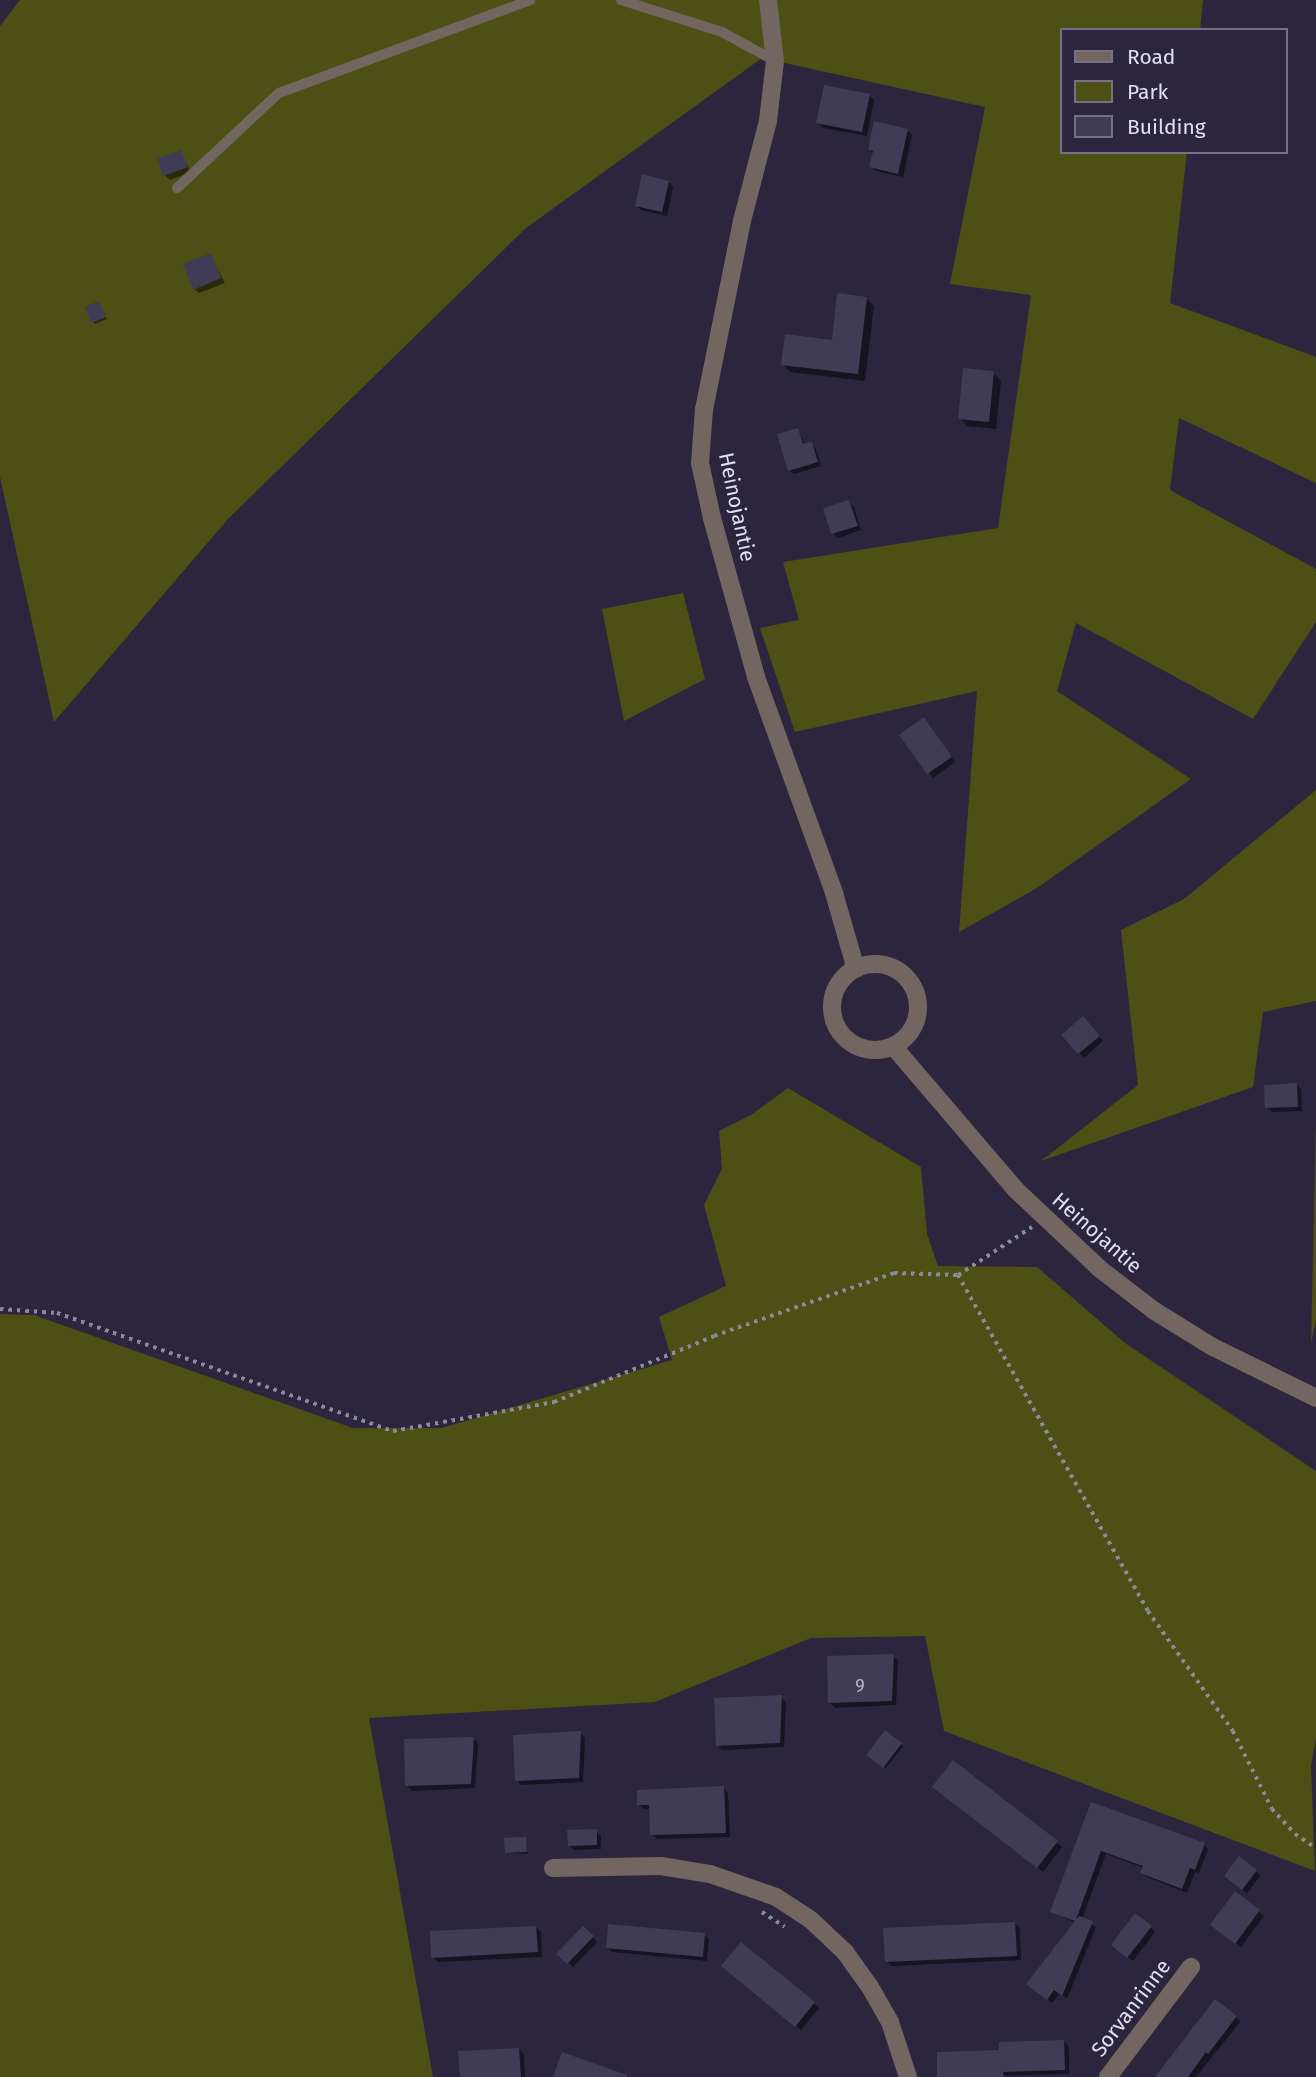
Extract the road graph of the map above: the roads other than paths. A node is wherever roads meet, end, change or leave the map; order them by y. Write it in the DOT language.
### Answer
graph roads {
  1 [pos="530,0"];
  2 [pos="621,0"];
  3 [pos="768,0"];
  4 [pos="775,61"];
  5 [pos="177,188"];
  6 [pos="856,969"];
  7 [pos="893,1046"];
  8 [pos="1316,1398"];
  9 [pos="554,1868"];
  10 [pos="1191,1967"];
  11 [pos="908,2077"];
  12 [pos="1108,2077"];
  1 -- 5 [label="lane"];
  2 -- 4 [label="lane"];
  3 -- 4 [label="street, Heinojantie"];
  4 -- 6 [label="street, Heinojantie"];
  6 -- 7 [label="street"];
  6 -- 7 [label="street"];
  7 -- 8 [label="street, Heinojantie"];
  9 -- 11 [label="street"];
  10 -- 12 [label="street, Sorvanrinne"];
}
